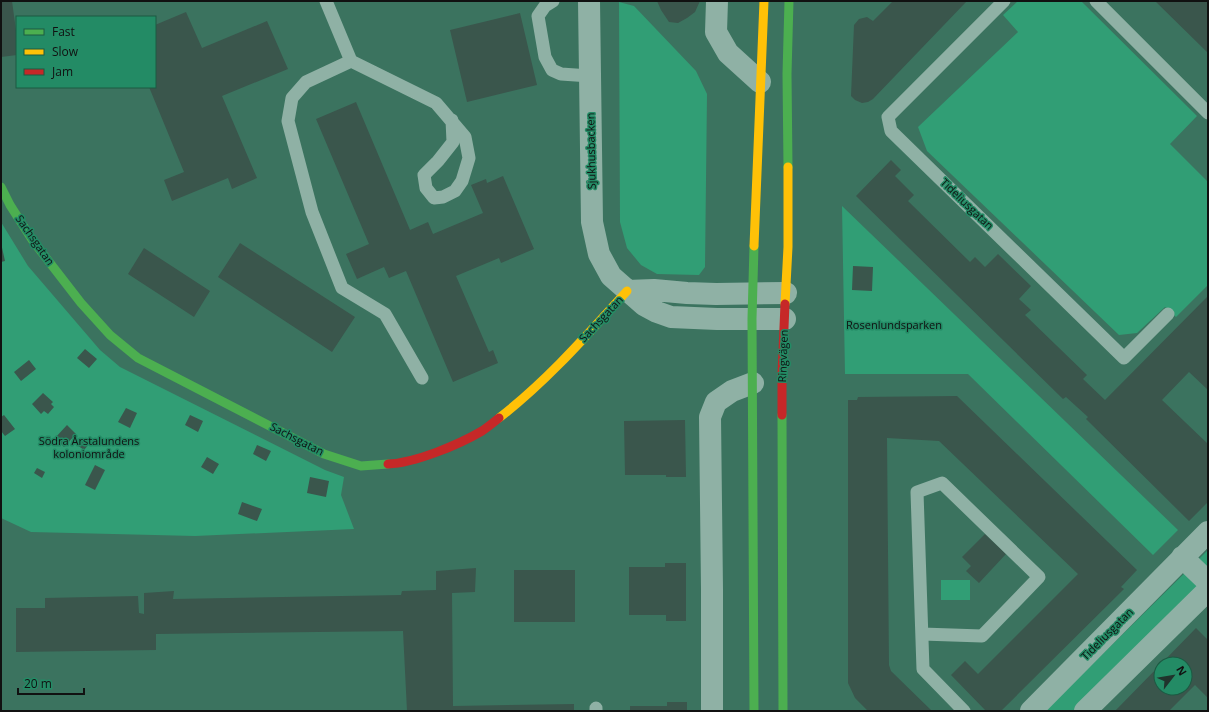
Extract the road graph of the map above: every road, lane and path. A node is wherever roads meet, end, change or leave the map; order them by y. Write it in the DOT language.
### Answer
graph roads {
  1 [pos="326,1"];
  2 [pos="553,1"];
  3 [pos="589,1"];
  4 [pos="717,1"];
  5 [pos="764,1"];
  6 [pos="789,1"];
  7 [pos="1004,1"];
  8 [pos="1096,1"];
  9 [pos="351,61"];
  10 [pos="590,76"];
  11 [pos="760,82"];
  12 [pos="1208,113"];
  13 [pos="452,120"];
  14 [pos="1,187"];
  15 [pos="627,291"];
  16 [pos="753,293"];
  17 [pos="786,293"];
  18 [pos="1168,314"];
  19 [pos="752,319"];
  20 [pos="785,319"];
  21 [pos="422,378"];
  22 [pos="752,383"];
  23 [pos="1208,532"];
  24 [pos="1182,557"];
  25 [pos="1208,582"];
  26 [pos="1208,590"];
  27 [pos="922,634"];
  28 [pos="712,711"];
  29 [pos="754,711"];
  30 [pos="783,711"];
  31 [pos="964,711"];
  32 [pos="1031,711"];
  33 [pos="1085,711"];
  1 -- 9 [label="lane"];
  2 -- 10 [label="lane"];
  3 -- 10 [label="street, Sjukhusbacken"];
  4 -- 11 [label="street"];
  5 -- 11 [label="main road"];
  6 -- 17 [label="main road, Ringvägen"];
  7 -- 18 [label="lane, Tideliusgatan"];
  8 -- 12 [label="lane"];
  9 -- 13 [label="lane"];
  9 -- 21 [label="lane"];
  10 -- 15 [label="street, Sjukhusbacken"];
  11 -- 16 [label="main road"];
  13 -- 13 [label="lane"];
  14 -- 15 [label="main road, Sachsgatan"];
  15 -- 16 [label="street"];
  15 -- 19 [label="street, Sjukhusbacken"];
  16 -- 17 [label="street"];
  16 -- 19 [label="main road"];
  17 -- 20 [label="main road, Ringvägen"];
  19 -- 20 [label="street, Sjukhusbacken"];
  19 -- 22 [label="main road"];
  20 -- 30 [label="main road, Ringvägen"];
  22 -- 28 [label="street"];
  22 -- 29 [label="main road"];
  23 -- 24 [label="street, Tideliusgatan"];
  24 -- 25 [label="street"];
  24 -- 32 [label="street, Tideliusgatan"];
  26 -- 33 [label="street"];
  27 -- 27 [label="lane"];
  27 -- 31 [label="lane"];
}
